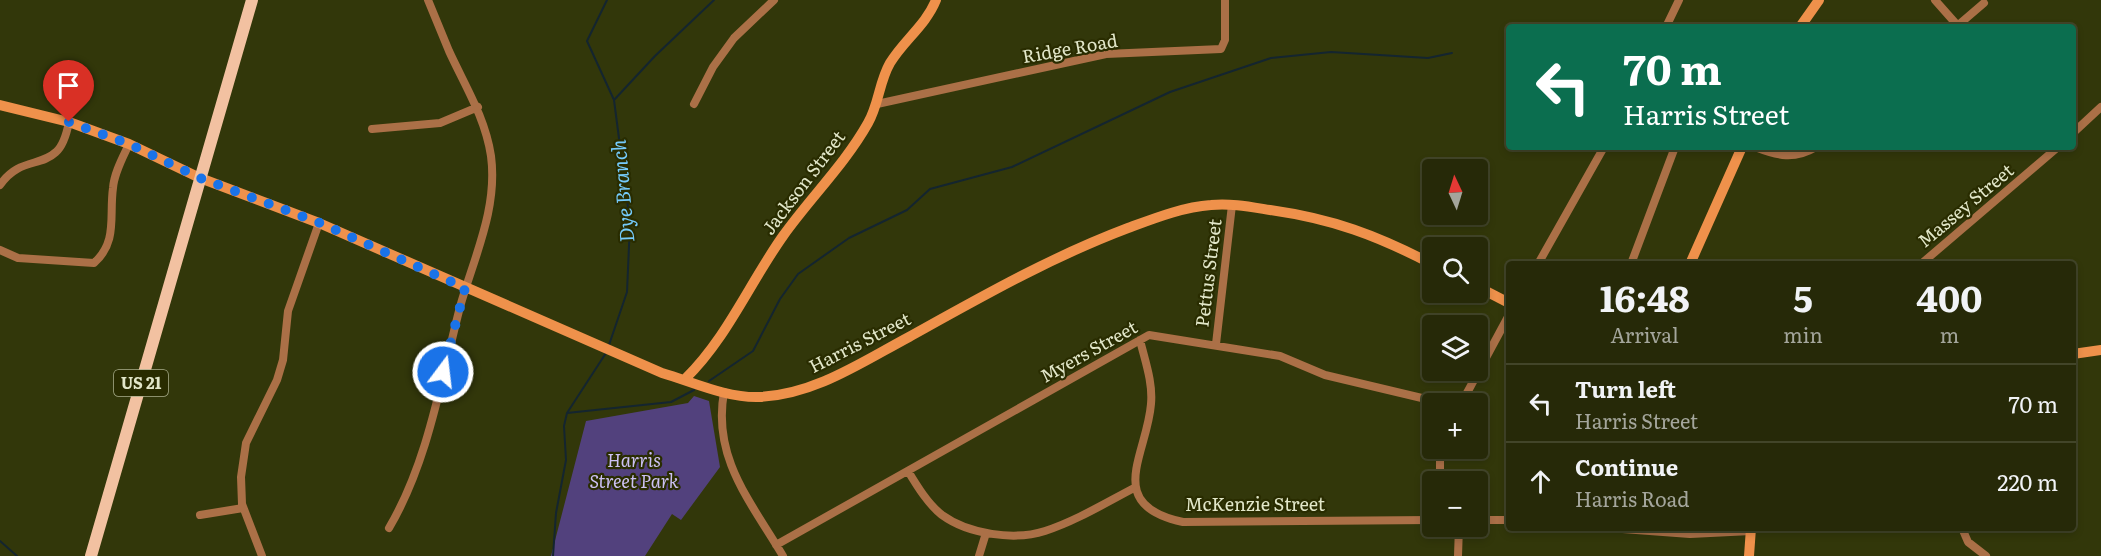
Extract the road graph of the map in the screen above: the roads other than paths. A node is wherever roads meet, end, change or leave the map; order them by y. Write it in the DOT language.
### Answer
graph roads {
  1 [pos="252,0"];
  2 [pos="428,0"];
  3 [pos="774,0"];
  4 [pos="936,0"];
  5 [pos="1225,0"];
  6 [pos="1679,0"];
  7 [pos="1819,0"];
  8 [pos="1935,0"];
  9 [pos="1984,3"];
  10 [pos="1667,24"];
  11 [pos="1802,24"];
  12 [pos="1955,24"];
  13 [pos="1959,24"];
  14 [pos="694,104"];
  15 [pos="877,104"];
  16 [pos="0,105"];
  17 [pos="478,107"];
  18 [pos="2101,107"];
  19 [pos="69,122"];
  20 [pos="372,129"];
  21 [pos="2076,130"];
  22 [pos="129,144"];
  23 [pos="1602,150"];
  24 [pos="1674,150"];
  25 [pos="1741,150"];
  26 [pos="1763,150"];
  27 [pos="1810,150"];
  28 [pos="2054,150"];
  29 [pos="200,178"];
  30 [pos="0,185"];
  31 [pos="1232,205"];
  32 [pos="320,223"];
  33 [pos="0,250"];
  34 [pos="1422,259"];
  35 [pos="1540,261"];
  36 [pos="1632,261"];
  37 [pos="1691,261"];
  38 [pos="1925,261"];
  39 [pos="465,288"];
  40 [pos="1488,292"];
  41 [pos="1506,301"];
  42 [pos="1506,321"];
  43 [pos="1140,340"];
  44 [pos="1216,344"];
  45 [pos="2101,350"];
  46 [pos="2076,354"];
  47 [pos="684,379"];
  48 [pos="724,392"];
  49 [pos="1467,393"];
  50 [pos="1422,398"];
  51 [pos="908,471"];
  52 [pos="1136,487"];
  53 [pos="243,508"];
  54 [pos="200,515"];
  55 [pos="1422,520"];
  56 [pos="1488,520"];
  57 [pos="1506,520"];
  58 [pos="389,528"];
  59 [pos="1650,531"];
  60 [pos="1736,531"];
  61 [pos="1751,531"];
  62 [pos="1963,531"];
  63 [pos="986,533"];
  64 [pos="1459,537"];
  65 [pos="776,545"];
  66 [pos="91,556"];
  67 [pos="262,556"];
  68 [pos="783,556"];
  69 [pos="979,556"];
  70 [pos="1458,556"];
  71 [pos="1749,556"];
  72 [pos="1986,556"];
  1 -- 29 [label="main road, US 21"];
  2 -- 17 [label="street"];
  3 -- 14 [label="street"];
  4 -- 15 [label="street, Jackson Street"];
  5 -- 15 [label="street, Ridge Road"];
  6 -- 10 [label="street"];
  7 -- 11 [label="street"];
  8 -- 12 [label="street"];
  9 -- 13 [label="street"];
  15 -- 47 [label="street, Jackson Street"];
  16 -- 19 [label="street, Harris Street"];
  17 -- 20 [label="street"];
  17 -- 39 [label="street"];
  18 -- 21 [label="street"];
  19 -- 22 [label="street, Harris Street"];
  19 -- 30 [label="street"];
  22 -- 29 [label="street, Harris Street"];
  22 -- 33 [label="street"];
  23 -- 35 [label="street"];
  24 -- 36 [label="street"];
  25 -- 37 [label="street"];
  26 -- 27 [label="street"];
  28 -- 38 [label="street, Massey Street"];
  29 -- 32 [label="street, Harris Street"];
  29 -- 66 [label="main road, US 21"];
  31 -- 34 [label="street, Harris Street"];
  31 -- 44 [label="street, Pettus Street"];
  31 -- 48 [label="street, Harris Street"];
  32 -- 39 [label="street, Harris Street"];
  32 -- 53 [label="street"];
  39 -- 47 [label="street, Harris Street"];
  39 -- 58 [label="street"];
  40 -- 41 [label="street"];
  42 -- 49 [label="street"];
  43 -- 44 [label="street, Myers Street"];
  43 -- 51 [label="street, Myers Street"];
  43 -- 52 [label="street"];
  44 -- 50 [label="street, Myers Street"];
  45 -- 46 [label="street"];
  47 -- 48 [label="street, Harris Street"];
  48 -- 65 [label="street"];
  51 -- 63 [label="street"];
  51 -- 65 [label="street, Myers Street"];
  52 -- 55 [label="street, McKenzie Street"];
  52 -- 63 [label="street"];
  53 -- 54 [label="street"];
  53 -- 67 [label="street"];
  56 -- 57 [label="street"];
  59 -- 60 [label="street"];
  61 -- 71 [label="street"];
  62 -- 72 [label="street"];
  63 -- 69 [label="street"];
  64 -- 70 [label="street"];
  65 -- 68 [label="street"];
}
